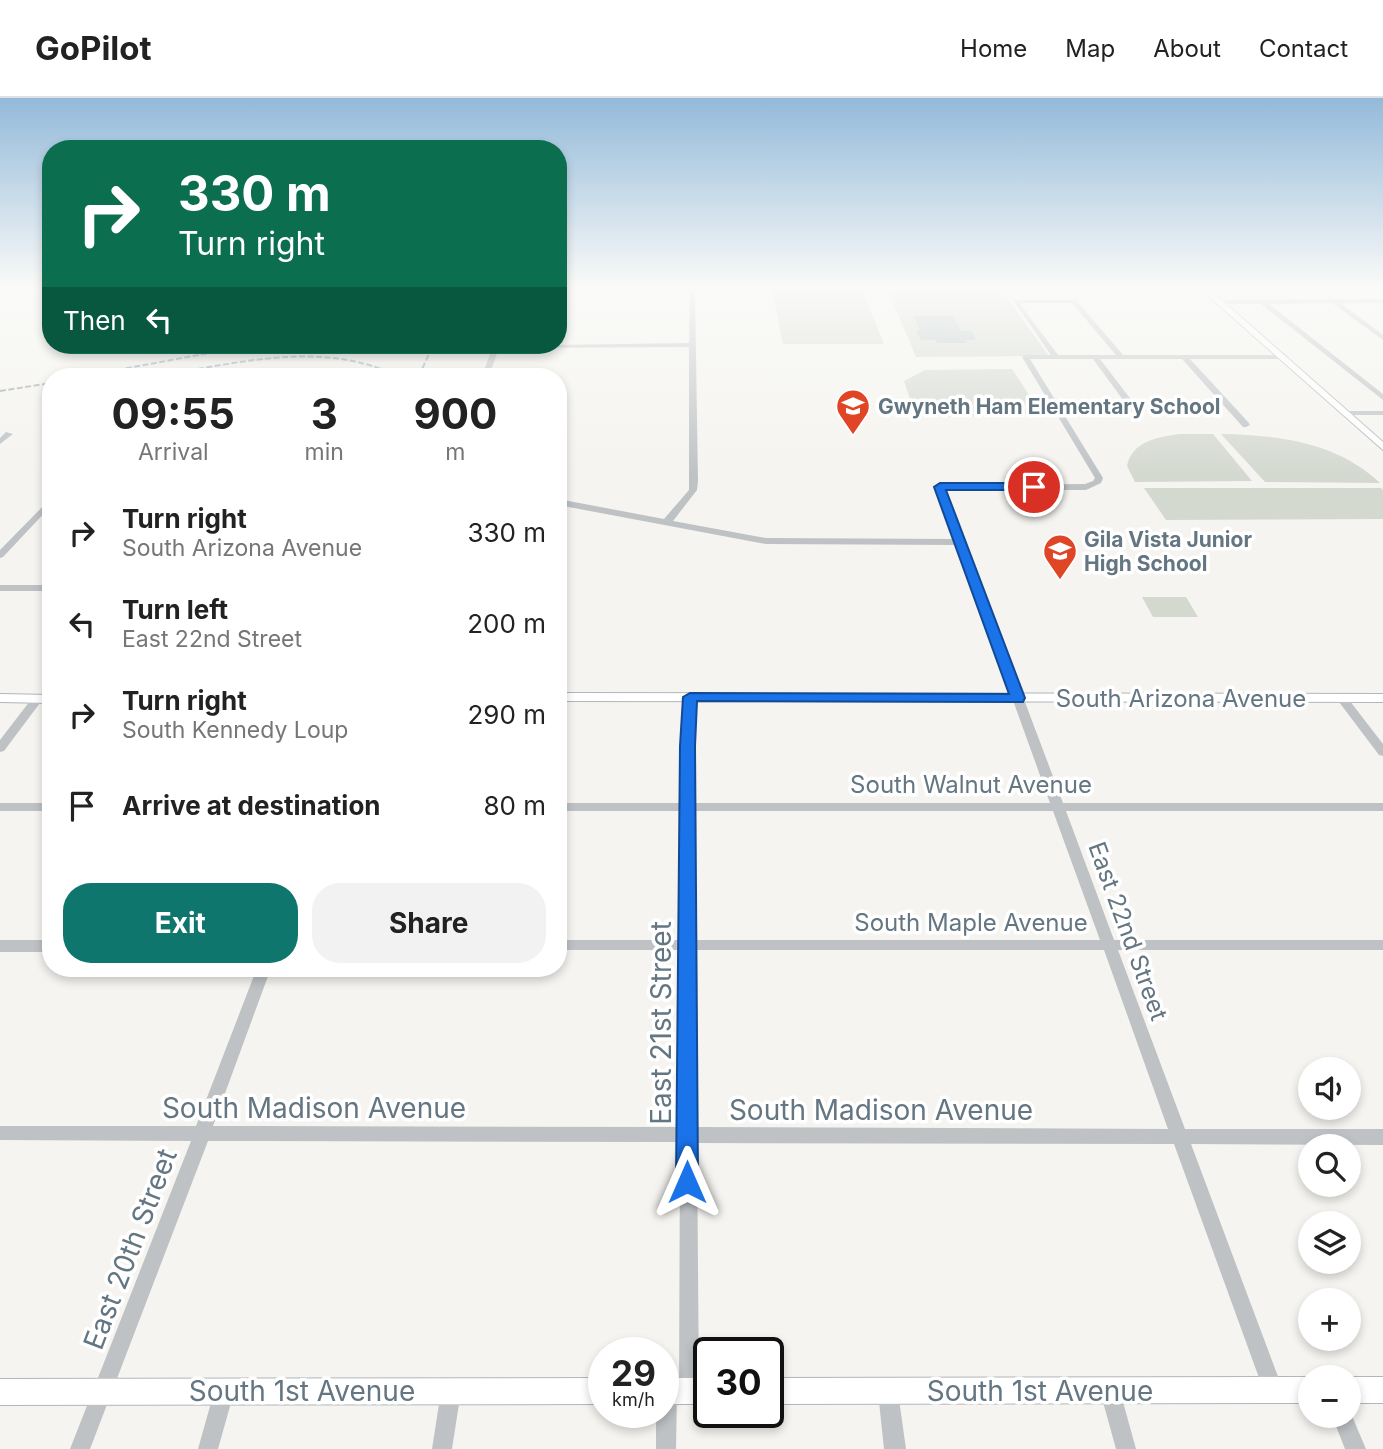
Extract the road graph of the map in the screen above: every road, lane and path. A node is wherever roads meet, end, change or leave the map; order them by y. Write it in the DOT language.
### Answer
graph roads {
  1 [pos="694,350"];
  2 [pos="1051,350"];
  3 [pos="1115,350"];
  4 [pos="1272,350"];
  5 [pos="1323,350"];
  6 [pos="1025,357"];
  7 [pos="1056,357"];
  8 [pos="1095,357"];
  9 [pos="1121,357"];
  10 [pos="1184,357"];
  11 [pos="1280,357"];
  12 [pos="1383,398"];
  13 [pos="1135,410"];
  14 [pos="1344,413"];
  15 [pos="1383,413"];
  16 [pos="1246,425"];
  17 [pos="9,434"];
  18 [pos="0,442"];
  19 [pos="1383,447"];
  20 [pos="940,487"];
  21 [pos="567,504"];
  22 [pos="42,510"];
  23 [pos="666,523"];
  24 [pos="960,542"];
  25 [pos="0,555"];
  26 [pos="0,588"];
  27 [pos="42,588"];
  28 [pos="567,697"];
  29 [pos="690,697"];
  30 [pos="0,698"];
  31 [pos="1018,698"];
  32 [pos="1342,698"];
  33 [pos="1383,698"];
  34 [pos="42,699"];
  35 [pos="42,701"];
  36 [pos="0,748"];
  37 [pos="1383,752"];
  38 [pos="0,807"];
  39 [pos="42,807"];
  40 [pos="567,807"];
  41 [pos="688,807"];
  42 [pos="1058,807"];
  43 [pos="1383,807"];
  44 [pos="1108,944"];
  45 [pos="567,945"];
  46 [pos="687,945"];
  47 [pos="1383,945"];
  48 [pos="0,946"];
  49 [pos="42,946"];
  50 [pos="261,977"];
  51 [pos="0,1133"];
  52 [pos="203,1133"];
  53 [pos="687,1136"];
  54 [pos="1179,1136"];
  55 [pos="1383,1137"];
  56 [pos="1273,1390"];
  57 [pos="1298,1390"];
  58 [pos="1361,1390"];
  59 [pos="1383,1390"];
  60 [pos="103,1391"];
  61 [pos="225,1391"];
  62 [pos="451,1391"];
  63 [pos="588,1391"];
  64 [pos="682,1391"];
  65 [pos="784,1391"];
  66 [pos="1110,1391"];
  67 [pos="0,1392"];
  68 [pos="888,1392"];
  69 [pos="1347,1428"];
  70 [pos="80,1449"];
  71 [pos="208,1449"];
  72 [pos="442,1449"];
  73 [pos="666,1449"];
  74 [pos="895,1449"];
  75 [pos="1126,1449"];
  76 [pos="1356,1449"];
  1 -- 23 [label="street"];
  2 -- 7 [label="street"];
  3 -- 9 [label="street"];
  4 -- 11 [label="street"];
  5 -- 12 [label="street"];
  6 -- 7 [label="street"];
  6 -- 20 [label="street"];
  7 -- 8 [label="street"];
  8 -- 9 [label="street"];
  8 -- 13 [label="street"];
  9 -- 10 [label="street"];
  10 -- 11 [label="street"];
  10 -- 16 [label="street"];
  11 -- 14 [label="street"];
  14 -- 15 [label="street"];
  14 -- 19 [label="street"];
  17 -- 18 [label="street"];
  20 -- 24 [label="street, East 22nd Street"];
  21 -- 23 [label="street"];
  22 -- 25 [label="street"];
  23 -- 24 [label="street"];
  24 -- 31 [label="street, East 22nd Street"];
  26 -- 27 [label="street"];
  28 -- 29 [label="street, South Arizona Avenue"];
  29 -- 31 [label="street, South Arizona Avenue"];
  29 -- 41 [label="street, East 21st Street"];
  30 -- 34 [label="street"];
  31 -- 32 [label="street, South Arizona Avenue"];
  31 -- 42 [label="street, East 22nd Street"];
  32 -- 33 [label="street, South Arizona Avenue"];
  32 -- 37 [label="street"];
  35 -- 36 [label="street"];
  38 -- 39 [label="street"];
  40 -- 41 [label="street, South Walnut Avenue"];
  41 -- 42 [label="street, South Walnut Avenue"];
  41 -- 46 [label="street, East 21st Street"];
  42 -- 43 [label="street, South Walnut Avenue"];
  42 -- 44 [label="street, East 22nd Street"];
  44 -- 46 [label="street, South Maple Avenue"];
  44 -- 47 [label="street, South Maple Avenue"];
  44 -- 54 [label="street, East 22nd Street"];
  45 -- 46 [label="street, South Maple Avenue"];
  46 -- 53 [label="street, East 21st Street"];
  48 -- 49 [label="street"];
  50 -- 52 [label="street, East 20th Street"];
  51 -- 52 [label="street, South Madison Avenue"];
  52 -- 53 [label="street, South Madison Avenue"];
  52 -- 60 [label="street, East 20th Street"];
  53 -- 54 [label="street, South Madison Avenue"];
  53 -- 64 [label="street, East 21st Street"];
  54 -- 55 [label="street, South Madison Avenue"];
  54 -- 56 [label="street, East 22nd Street"];
  56 -- 57 [label="street, South 1st Avenue"];
  56 -- 66 [label="street, South 1st Avenue"];
  58 -- 59 [label="street"];
  60 -- 61 [label="street, South 1st Avenue"];
  60 -- 67 [label="street, South 1st Avenue"];
  60 -- 70 [label="street, East 20th Street"];
  61 -- 62 [label="street, South 1st Avenue"];
  61 -- 71 [label="street"];
  62 -- 63 [label="street, South 1st Avenue"];
  62 -- 72 [label="street"];
  64 -- 73 [label="street, East 21st Street"];
  65 -- 68 [label="street, South 1st Avenue"];
  66 -- 68 [label="street, South 1st Avenue"];
  66 -- 75 [label="street"];
  68 -- 74 [label="street"];
  69 -- 76 [label="street"];
}
